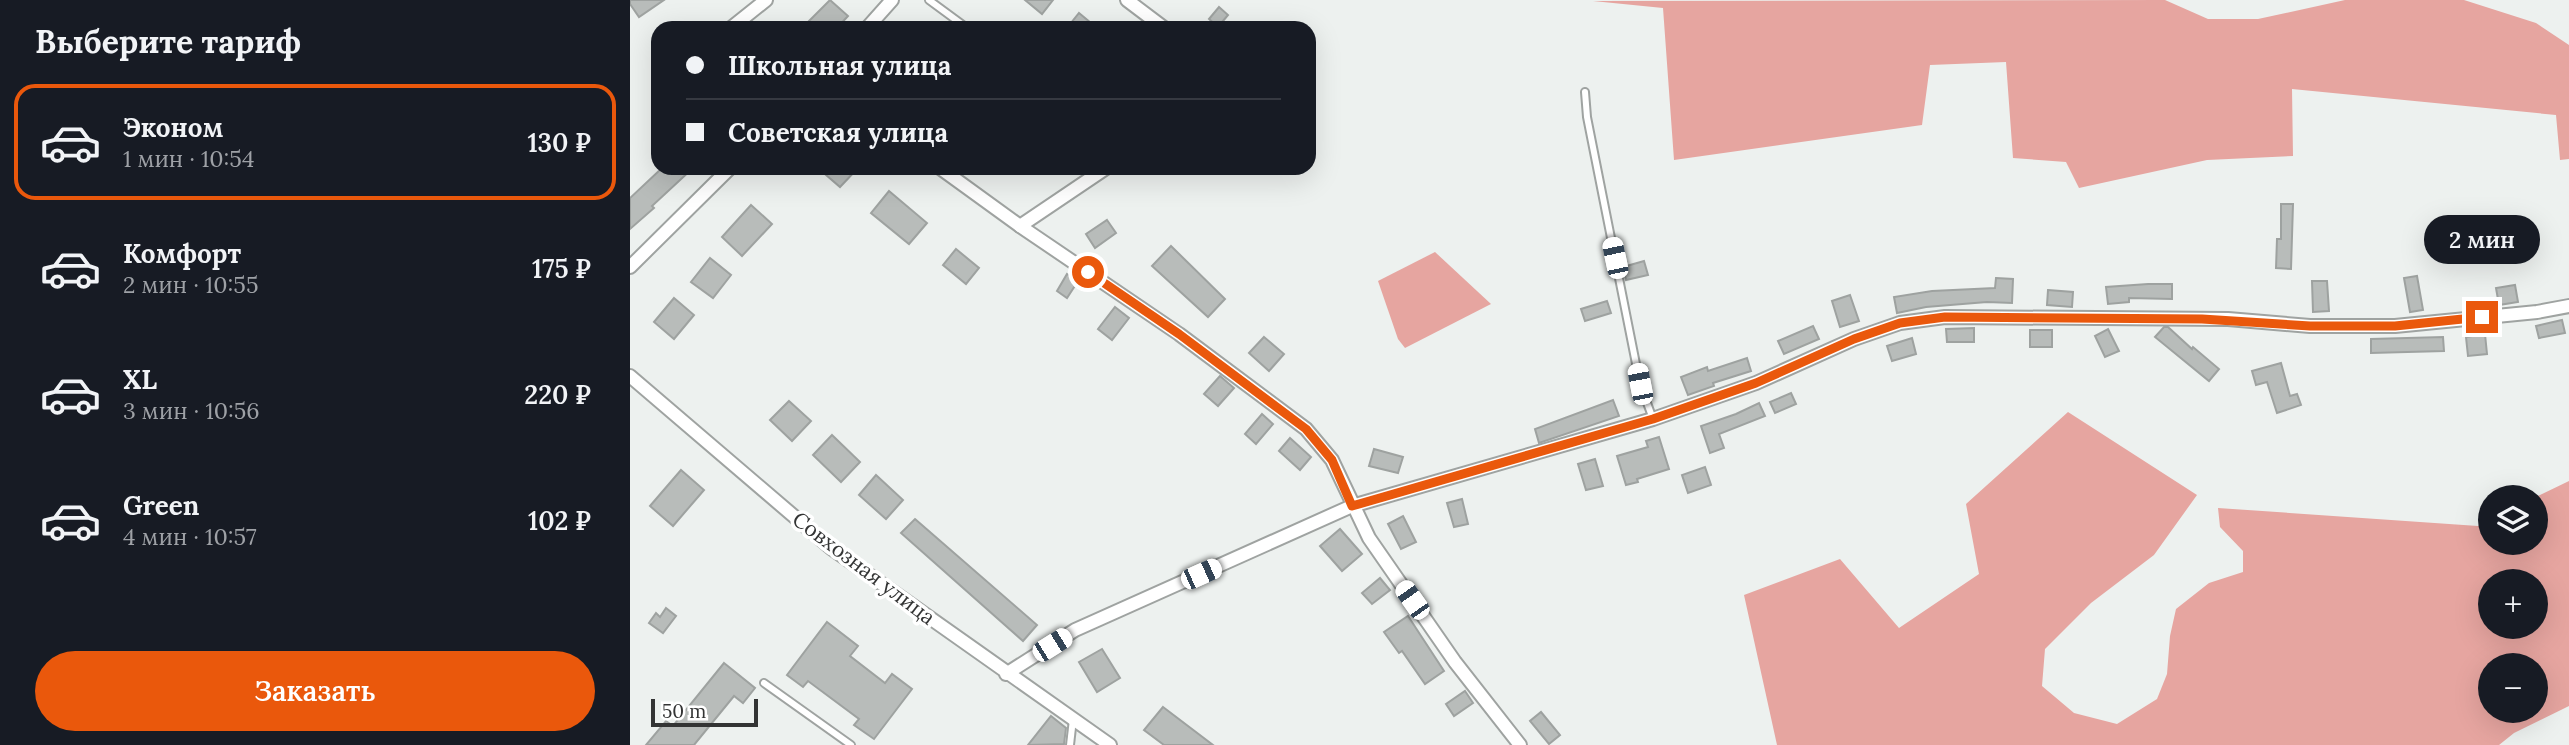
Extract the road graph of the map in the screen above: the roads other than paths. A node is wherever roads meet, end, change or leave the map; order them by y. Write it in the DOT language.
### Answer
graph roads {
  1 [pos="766,0"];
  2 [pos="892,0"];
  3 [pos="929,0"];
  4 [pos="1127,0"];
  5 [pos="740,21"];
  6 [pos="873,21"];
  7 [pos="958,21"];
  8 [pos="1155,21"];
  9 [pos="1585,92"];
  10 [pos="723,175"];
  11 [pos="950,175"];
  12 [pos="1096,175"];
  13 [pos="1020,226"];
  14 [pos="630,267"];
  15 [pos="2569,306"];
  16 [pos="630,376"];
  17 [pos="1653,419"];
  18 [pos="1352,506"];
  19 [pos="1006,674"];
  20 [pos="764,682"];
  21 [pos="1073,718"];
  22 [pos="851,745"];
  23 [pos="1070,745"];
  24 [pos="1110,745"];
  25 [pos="1520,745"];
  1 -- 5 [label="street"];
  2 -- 6 [label="street"];
  3 -- 7 [label="lane"];
  4 -- 8 [label="street"];
  9 -- 17 [label="lane"];
  10 -- 14 [label="street"];
  11 -- 13 [label="street"];
  12 -- 13 [label="street"];
  13 -- 18 [label="street"];
  15 -- 17 [label="street"];
  16 -- 19 [label="street, Совхозная улица"];
  17 -- 18 [label="street"];
  18 -- 19 [label="street"];
  18 -- 25 [label="street"];
  19 -- 21 [label="street, Совхозная улица"];
  20 -- 22 [label="lane"];
  21 -- 23 [label="lane"];
  21 -- 24 [label="street, Совхозная улица"];
}
